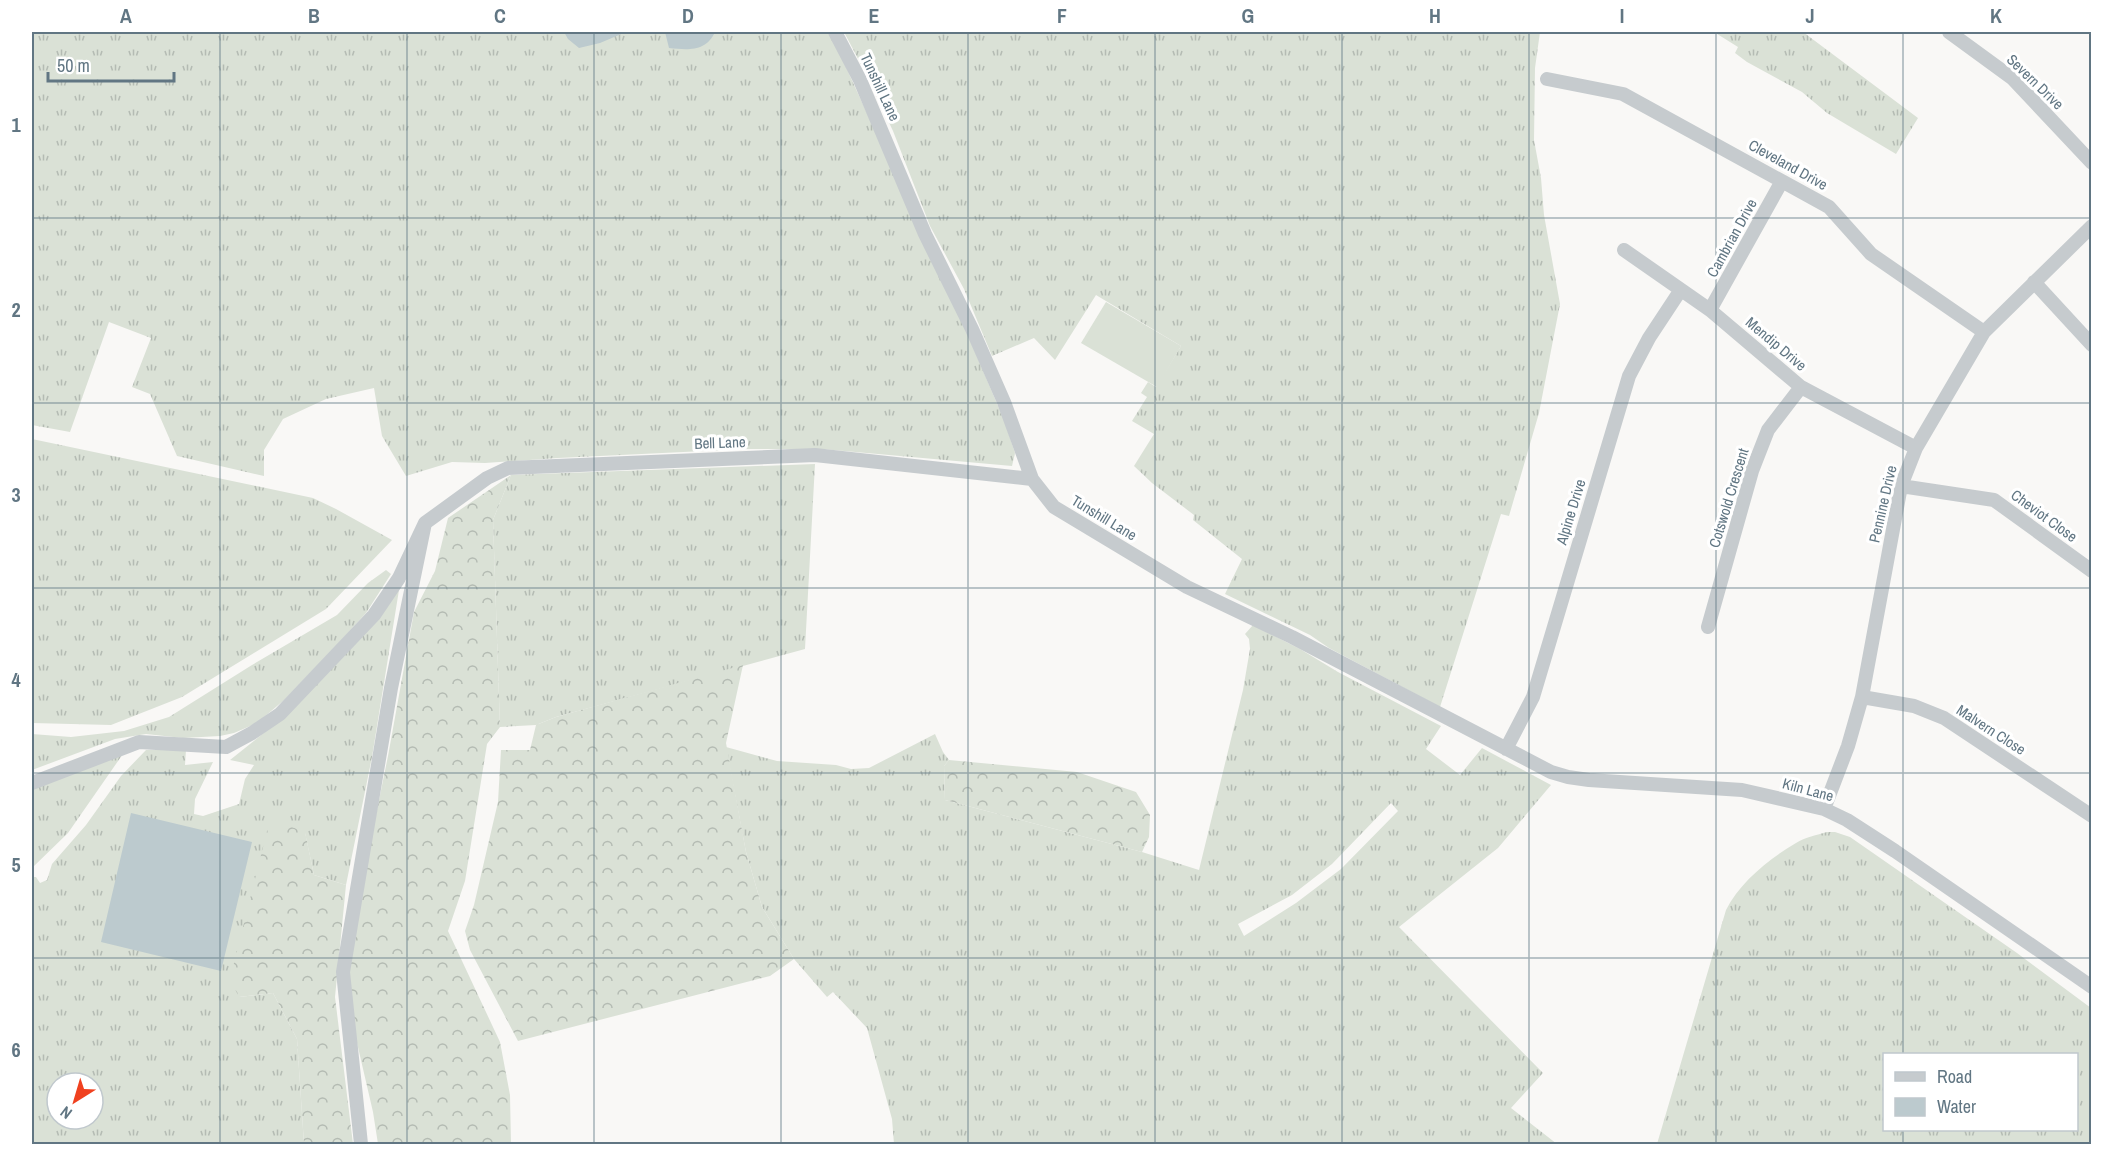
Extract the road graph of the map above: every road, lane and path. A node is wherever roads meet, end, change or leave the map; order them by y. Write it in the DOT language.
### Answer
graph roads {
  1 [pos="835,32"];
  2 [pos="1949,32"];
  3 [pos="1547,80"];
  4 [pos="2091,163"];
  5 [pos="1782,181"];
  6 [pos="2091,226"];
  7 [pos="1624,250"];
  8 [pos="2034,282"];
  9 [pos="1680,291"];
  10 [pos="1710,310"];
  11 [pos="1984,332"];
  12 [pos="2091,345"];
  13 [pos="1801,387"];
  14 [pos="1916,448"];
  15 [pos="1032,479"];
  16 [pos="1901,486"];
  17 [pos="425,523"];
  18 [pos="2091,571"];
  19 [pos="1708,627"];
  20 [pos="1862,697"];
  21 [pos="1506,749"];
  22 [pos="32,783"];
  23 [pos="1824,808"];
  24 [pos="2091,816"];
  25 [pos="2091,987"];
  26 [pos="361,1144"];
  1 -- 15 [label="street, Tunshill Lane"];
  2 -- 4 [label="street, Severn Drive"];
  3 -- 5 [label="street, Cleveland Drive"];
  5 -- 10 [label="street, Cambrian Drive"];
  5 -- 11 [label="street, Cleveland Drive"];
  6 -- 8 [label="street, Pennine Drive"];
  7 -- 9 [label="street, Mendip Drive"];
  8 -- 11 [label="street, Pennine Drive"];
  8 -- 12 [label="street"];
  9 -- 10 [label="street, Mendip Drive"];
  9 -- 21 [label="street, Alpine Drive"];
  10 -- 13 [label="street, Mendip Drive"];
  11 -- 14 [label="street, Pennine Drive"];
  13 -- 14 [label="street, Mendip Drive"];
  13 -- 19 [label="street, Cotswold Crescent"];
  14 -- 16 [label="street, Pennine Drive"];
  15 -- 17 [label="street, Bell Lane"];
  15 -- 21 [label="street, Tunshill Lane"];
  16 -- 18 [label="street, Cheviot Close"];
  16 -- 20 [label="street, Pennine Drive"];
  17 -- 22 [label="street"];
  17 -- 26 [label="street"];
  20 -- 23 [label="street, Pennine Drive"];
  20 -- 24 [label="street, Malvern Close"];
  21 -- 23 [label="street, Kiln Lane"];
  23 -- 25 [label="street, Kiln Lane"];
}
